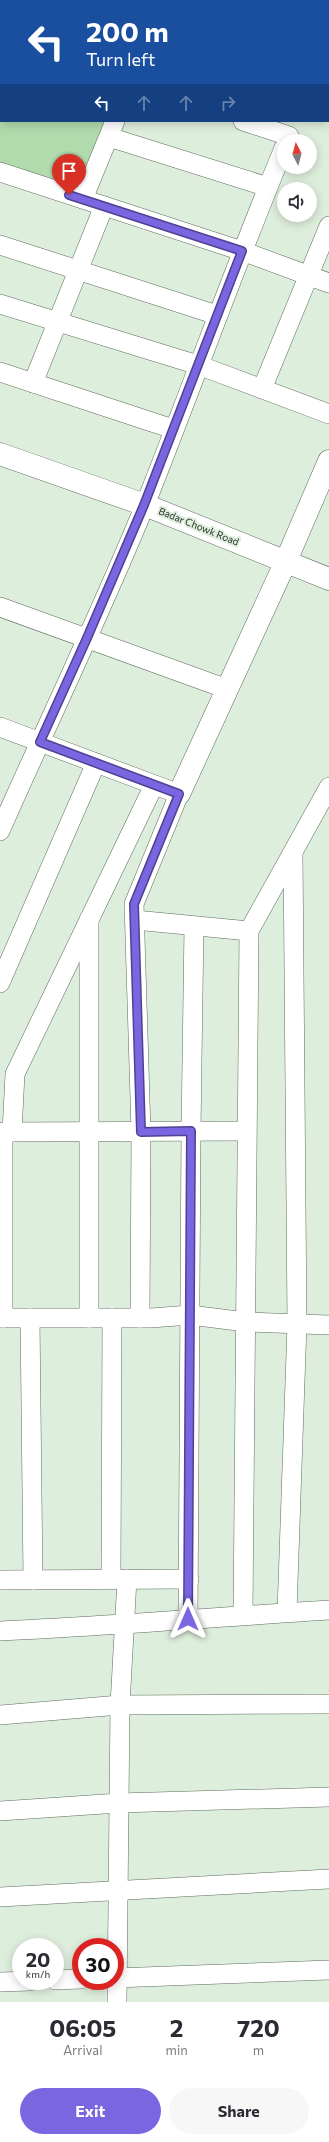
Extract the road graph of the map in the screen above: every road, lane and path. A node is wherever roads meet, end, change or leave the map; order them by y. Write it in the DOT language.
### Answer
graph roads {
  1 [pos="246,122"];
  2 [pos="112,129"];
  3 [pos="280,134"];
  4 [pos="277,166"];
  5 [pos="0,172"];
  6 [pos="268,187"];
  7 [pos="83,199"];
  8 [pos="104,206"];
  9 [pos="329,226"];
  10 [pos="0,245"];
  11 [pos="242,251"];
  12 [pos="79,270"];
  13 [pos="309,276"];
  14 [pos="329,283"];
  15 [pos="0,304"];
  16 [pos="217,315"];
  17 [pos="58,322"];
  18 [pos="198,365"];
  19 [pos="0,372"];
  20 [pos="33,383"];
  21 [pos="262,389"];
  22 [pos="329,414"];
  23 [pos="174,429"];
  24 [pos="0,454"];
  25 [pos="329,461"];
  26 [pos="144,505"];
  27 [pos="286,561"];
  28 [pos="329,578"];
  29 [pos="0,607"];
  30 [pos="87,638"];
  31 [pos="227,689"];
  32 [pos="0,727"];
  33 [pos="40,742"];
  34 [pos="96,763"];
  35 [pos="154,785"];
  36 [pos="329,787"];
  37 [pos="179,794"];
  38 [pos="6,799"];
  39 [pos="0,831"];
  40 [pos="293,852"];
  41 [pos="89,920"];
  42 [pos="135,920"];
  43 [pos="194,926"];
  44 [pos="249,931"];
  45 [pos="0,983"];
  46 [pos="191,1131"];
  47 [pos="246,1131"];
  48 [pos="12,1132"];
  49 [pos="89,1132"];
  50 [pos="141,1132"];
  51 [pos="1,1220"];
  52 [pos="190,1315"];
  53 [pos="1,1318"];
  54 [pos="30,1318"];
  55 [pos="90,1318"];
  56 [pos="112,1318"];
  57 [pos="140,1318"];
  58 [pos="246,1322"];
  59 [pos="297,1324"];
  60 [pos="329,1325"];
  61 [pos="119,1579"];
  62 [pos="189,1579"];
  63 [pos="0,1580"];
  64 [pos="33,1580"];
  65 [pos="329,1610"];
  66 [pos="287,1612"];
  67 [pos="243,1615"];
  68 [pos="188,1619"];
  69 [pos="125,1625"];
  70 [pos="0,1631"];
  71 [pos="329,1704"];
  72 [pos="120,1705"];
  73 [pos="0,1715"];
  74 [pos="329,1798"];
  75 [pos="119,1803"];
  76 [pos="0,1811"];
  77 [pos="329,1880"];
  78 [pos="119,1891"];
  79 [pos="0,1897"];
  80 [pos="117,1938"];
  81 [pos="329,1970"];
  82 [pos="124,1978"];
  83 [pos="0,1982"];
  84 [pos="12,1982"];
  85 [pos="116,1990"];
  86 [pos="117,2002"];
  1 -- 3 [label="street"];
  2 -- 6 [label="street"];
  2 -- 7 [label="street"];
  4 -- 6 [label="street"];
  5 -- 7 [label="street"];
  6 -- 11 [label="street"];
  7 -- 8 [label="street"];
  8 -- 11 [label="street"];
  8 -- 12 [label="street"];
  9 -- 13 [label="street"];
  10 -- 12 [label="street"];
  11 -- 13 [label="street"];
  11 -- 16 [label="street"];
  12 -- 16 [label="street"];
  12 -- 17 [label="street"];
  13 -- 14 [label="street"];
  13 -- 21 [label="street"];
  15 -- 17 [label="street"];
  16 -- 18 [label="street"];
  17 -- 18 [label="street"];
  17 -- 20 [label="street"];
  18 -- 21 [label="street"];
  18 -- 23 [label="street"];
  19 -- 20 [label="street"];
  20 -- 23 [label="street"];
  21 -- 22 [label="street"];
  23 -- 26 [label="street"];
  24 -- 26 [label="street, Badar Chowk Road"];
  25 -- 27 [label="street"];
  26 -- 27 [label="street, Badar Chowk Road"];
  26 -- 30 [label="street"];
  27 -- 28 [label="street, Badar Chowk Road"];
  27 -- 31 [label="street"];
  29 -- 30 [label="street"];
  30 -- 31 [label="street"];
  30 -- 33 [label="street"];
  31 -- 37 [label="street"];
  32 -- 33 [label="street"];
  33 -- 34 [label="street"];
  33 -- 38 [label="street"];
  34 -- 35 [label="street"];
  34 -- 45 [label="street"];
  35 -- 37 [label="street"];
  35 -- 41 [label="street"];
  36 -- 40 [label="street"];
  37 -- 42 [label="street"];
  38 -- 39 [label="street"];
  40 -- 44 [label="street"];
  40 -- 59 [label="street"];
  41 -- 48 [label="street"];
  41 -- 49 [label="street"];
  42 -- 43 [label="street"];
  42 -- 50 [label="street"];
  43 -- 44 [label="street"];
  43 -- 46 [label="street"];
  44 -- 47 [label="street"];
  46 -- 47 [label="street"];
  46 -- 50 [label="street"];
  46 -- 52 [label="street"];
  47 -- 58 [label="street"];
  48 -- 49 [label="street"];
  48 -- 51 [label="street"];
  49 -- 50 [label="street"];
  49 -- 55 [label="street"];
  50 -- 57 [label="street"];
  51 -- 53 [label="street"];
  52 -- 57 [label="street"];
  52 -- 58 [label="street"];
  52 -- 62 [label="street"];
  53 -- 54 [label="street"];
  54 -- 55 [label="street"];
  54 -- 64 [label="street"];
  55 -- 56 [label="street"];
  56 -- 57 [label="street"];
  56 -- 61 [label="street"];
  58 -- 59 [label="street"];
  58 -- 67 [label="street"];
  59 -- 60 [label="street"];
  59 -- 66 [label="street"];
  61 -- 62 [label="street"];
  61 -- 64 [label="street"];
  61 -- 69 [label="street"];
  62 -- 68 [label="street"];
  63 -- 64 [label="street"];
  65 -- 66 [label="street"];
  66 -- 67 [label="street"];
  67 -- 68 [label="street"];
  68 -- 69 [label="street"];
  69 -- 70 [label="street"];
  69 -- 72 [label="street"];
  71 -- 72 [label="street"];
  72 -- 73 [label="street"];
  72 -- 75 [label="street"];
  74 -- 75 [label="street"];
  75 -- 76 [label="street"];
  75 -- 78 [label="street"];
  77 -- 78 [label="street"];
  78 -- 79 [label="street"];
  78 -- 80 [label="street"];
  81 -- 82 [label="street"];
  83 -- 84 [label="street"];
  85 -- 86 [label="street"];
}
